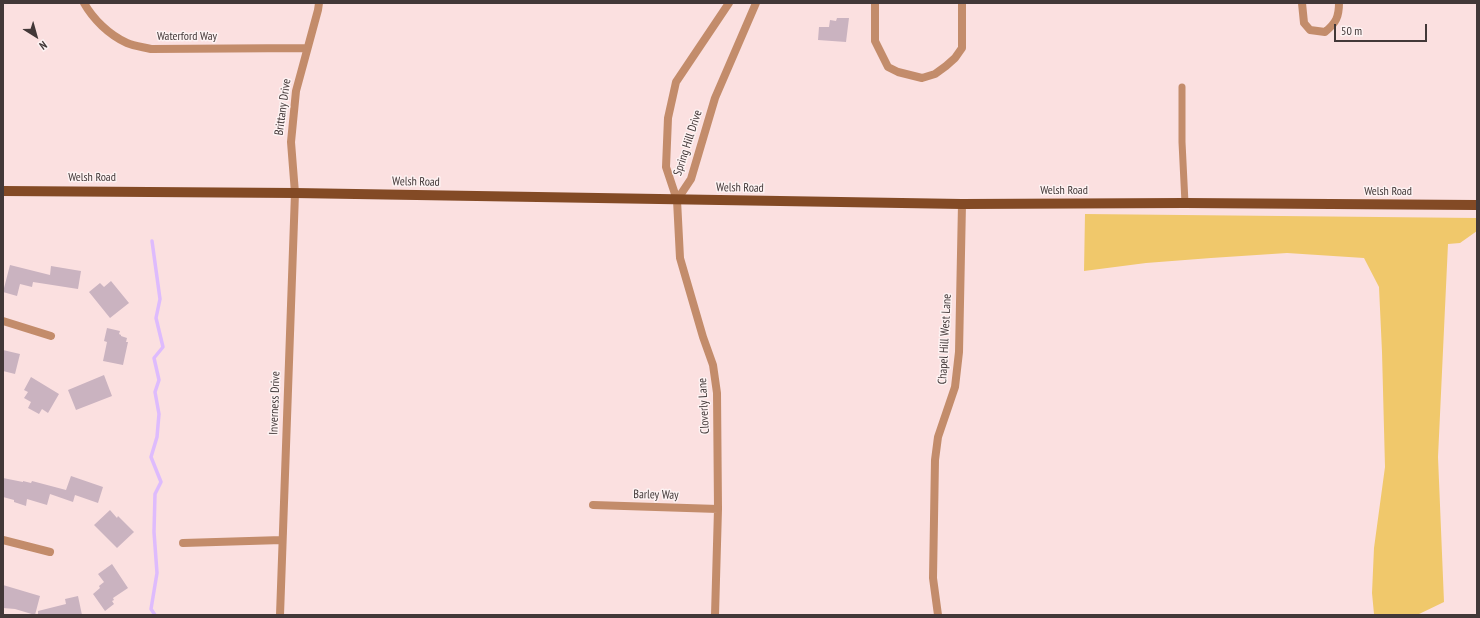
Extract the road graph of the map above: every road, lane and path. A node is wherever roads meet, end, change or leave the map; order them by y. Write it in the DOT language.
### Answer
graph roads {
  1 [pos="84,3"];
  2 [pos="319,3"];
  3 [pos="729,3"];
  4 [pos="756,3"];
  5 [pos="875,3"];
  6 [pos="962,3"];
  7 [pos="1302,3"];
  8 [pos="1339,3"];
  9 [pos="307,48"];
  10 [pos="1182,87"];
  11 [pos="3,191"];
  12 [pos="295,193"];
  13 [pos="677,200"];
  14 [pos="1185,203"];
  15 [pos="962,204"];
  16 [pos="1477,205"];
  17 [pos="3,321"];
  18 [pos="51,336"];
  19 [pos="593,505"];
  20 [pos="718,509"];
  21 [pos="3,540"];
  22 [pos="282,540"];
  23 [pos="183,543"];
  24 [pos="50,552"];
  25 [pos="280,615"];
  26 [pos="715,615"];
  27 [pos="938,615"];
  1 -- 9 [label="street, Waterford Way"];
  2 -- 9 [label="street, Brittany Drive"];
  3 -- 13 [label="street, Spring Hill Drive"];
  4 -- 13 [label="street, Spring Hill Drive"];
  5 -- 6 [label="street"];
  7 -- 8 [label="street"];
  9 -- 12 [label="street, Brittany Drive"];
  10 -- 14 [label="lane"];
  11 -- 12 [label="main road, Welsh Road"];
  12 -- 13 [label="main road, Welsh Road"];
  12 -- 22 [label="street, Inverness Drive"];
  13 -- 15 [label="main road, Welsh Road"];
  13 -- 20 [label="street, Cloverly Lane"];
  14 -- 15 [label="main road, Welsh Road"];
  14 -- 16 [label="main road, Welsh Road"];
  15 -- 27 [label="street, Chapel Hill West Lane"];
  17 -- 18 [label="street"];
  19 -- 20 [label="street, Barley Way"];
  20 -- 26 [label="street, Cloverly Lane"];
  21 -- 24 [label="street"];
  22 -- 23 [label="street"];
  22 -- 25 [label="street, Inverness Drive"];
}
